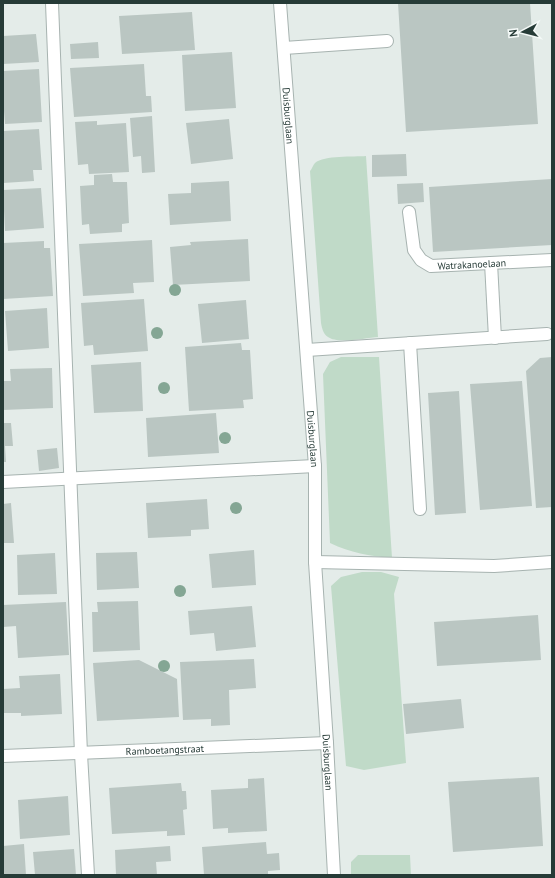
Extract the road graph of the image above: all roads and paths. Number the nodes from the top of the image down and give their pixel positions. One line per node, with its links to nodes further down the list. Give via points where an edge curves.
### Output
1 (52, 3): 13 (street)
2 (280, 3): 4 (street, Duisburglaan)
3 (387, 41): 4 (street)
4 (284, 48): 11 (street, Duisburglaan)
5 (409, 212): 7 (street, Watrakanoelaan, via 414,250 421,260 431,266)
6 (552, 260): 7 (street, Watrakanoelaan)
7 (491, 263): 9 (street)
8 (547, 334): 9 (street)
9 (495, 338): 10 (street)
10 (410, 343): 11 (street); 15 (street)
11 (307, 350): 12 (street, Duisburglaan)
12 (315, 466): 13 (street); 16 (street, Duisburglaan)
13 (70, 479): 14 (street); 19 (street)
14 (3, 482)
15 (420, 509)
16 (315, 562): 17 (street, via 494,566); 18 (street, Duisburglaan)
17 (552, 562)
18 (327, 742): 19 (street, Ramboetangstraat); 22 (street, Duisburglaan)
19 (81, 754): 20 (street, Ramboetangstraat); 21 (street)
20 (3, 756)
21 (88, 875)
22 (334, 875)

